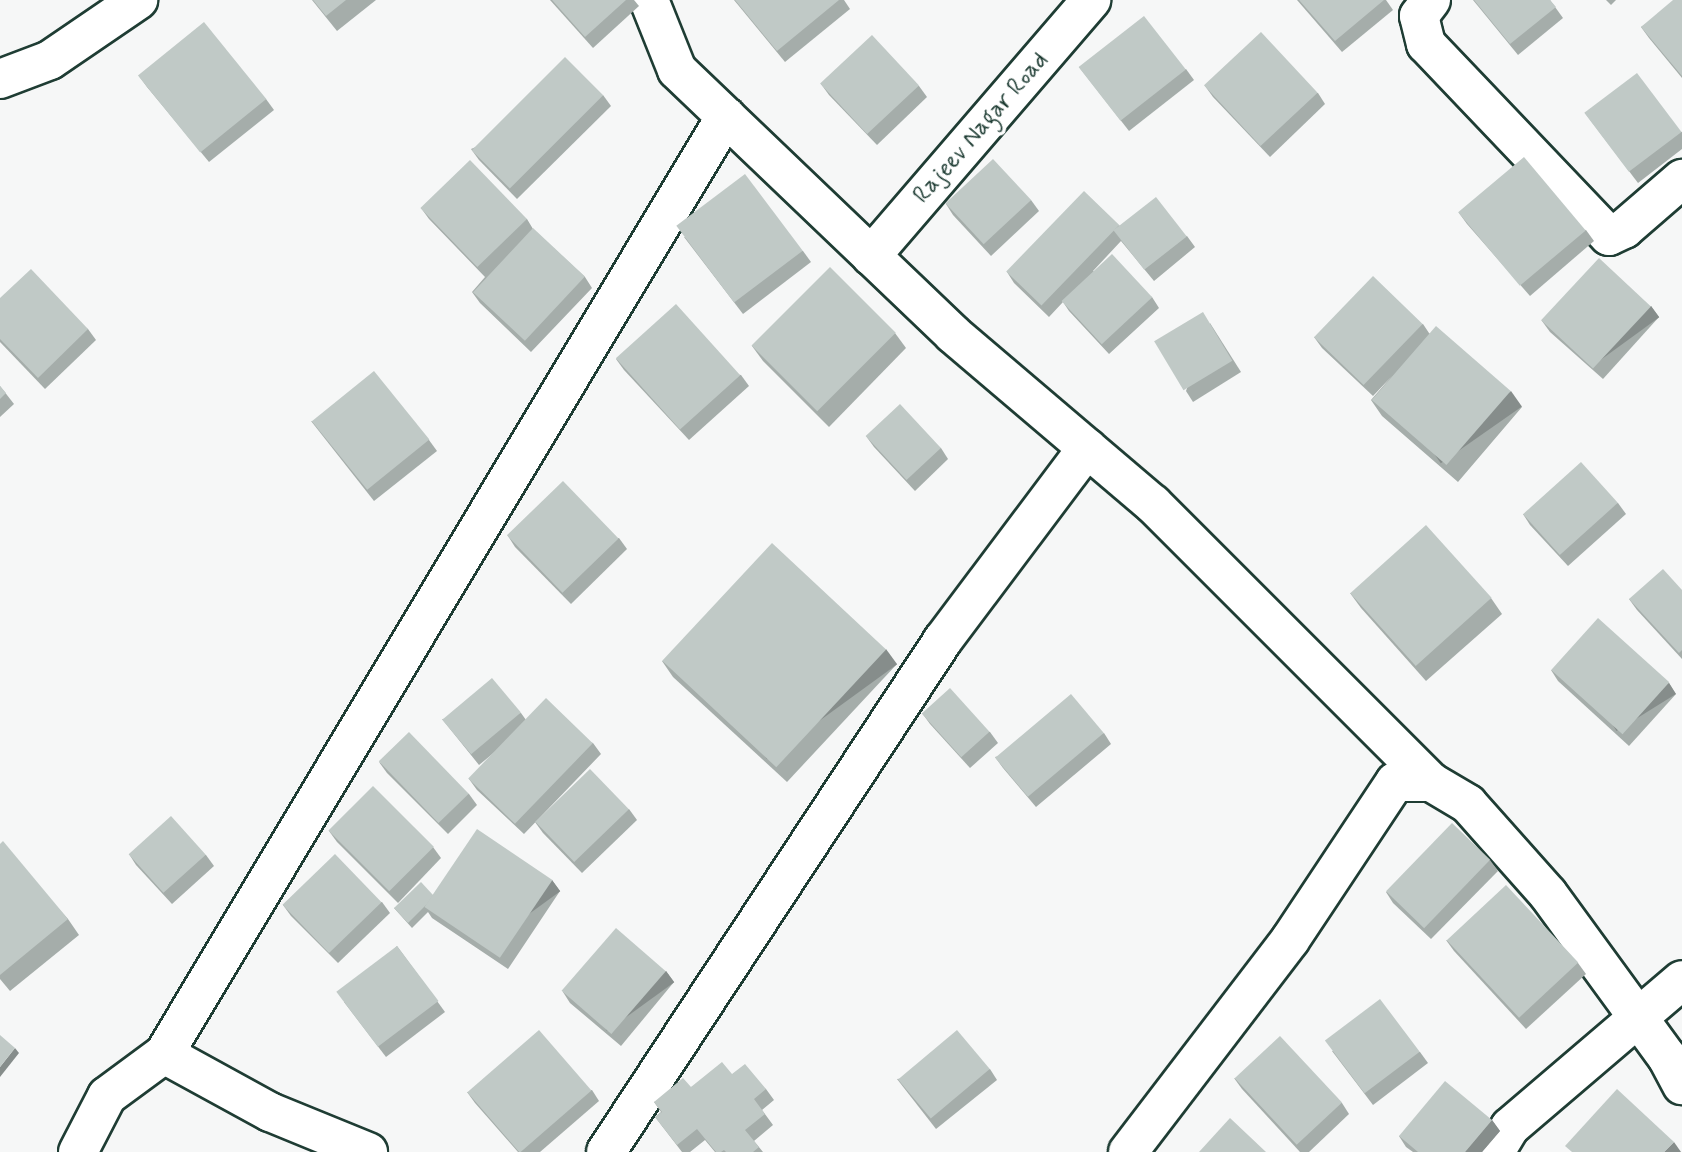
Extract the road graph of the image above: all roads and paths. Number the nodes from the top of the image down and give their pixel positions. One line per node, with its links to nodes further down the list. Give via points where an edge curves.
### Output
1 (138, 0): 5 (street, via 50,60)
2 (649, 0): 6 (street, via 677,70)
3 (1091, 0): 8 (street, Rajeev Nagar Road)
4 (1431, 0): 7 (street, via 1419,16 1426,44 1609,236 1624,229)
5 (0, 79)
6 (726, 116): 8 (street); 13 (street)
7 (1682, 179)
8 (872, 256): 9 (street, via 953,334)
9 (1087, 448): 10 (street, via 1153,504); 17 (street, via 943,640)
10 (1431, 782): 12 (street, via 1468,804 1539,884); 18 (street, via 1395,782 1290,940)
11 (1682, 980): 12 (street)
12 (1636, 1017): 14 (street); 19 (street, via 1510,1127)
13 (164, 1054): 15 (street, via 107,1096); 16 (street, via 270,1112)
14 (1682, 1085)
15 (78, 1152)
16 (369, 1152)
17 (606, 1152)
18 (1128, 1152)
19 (1495, 1152)

